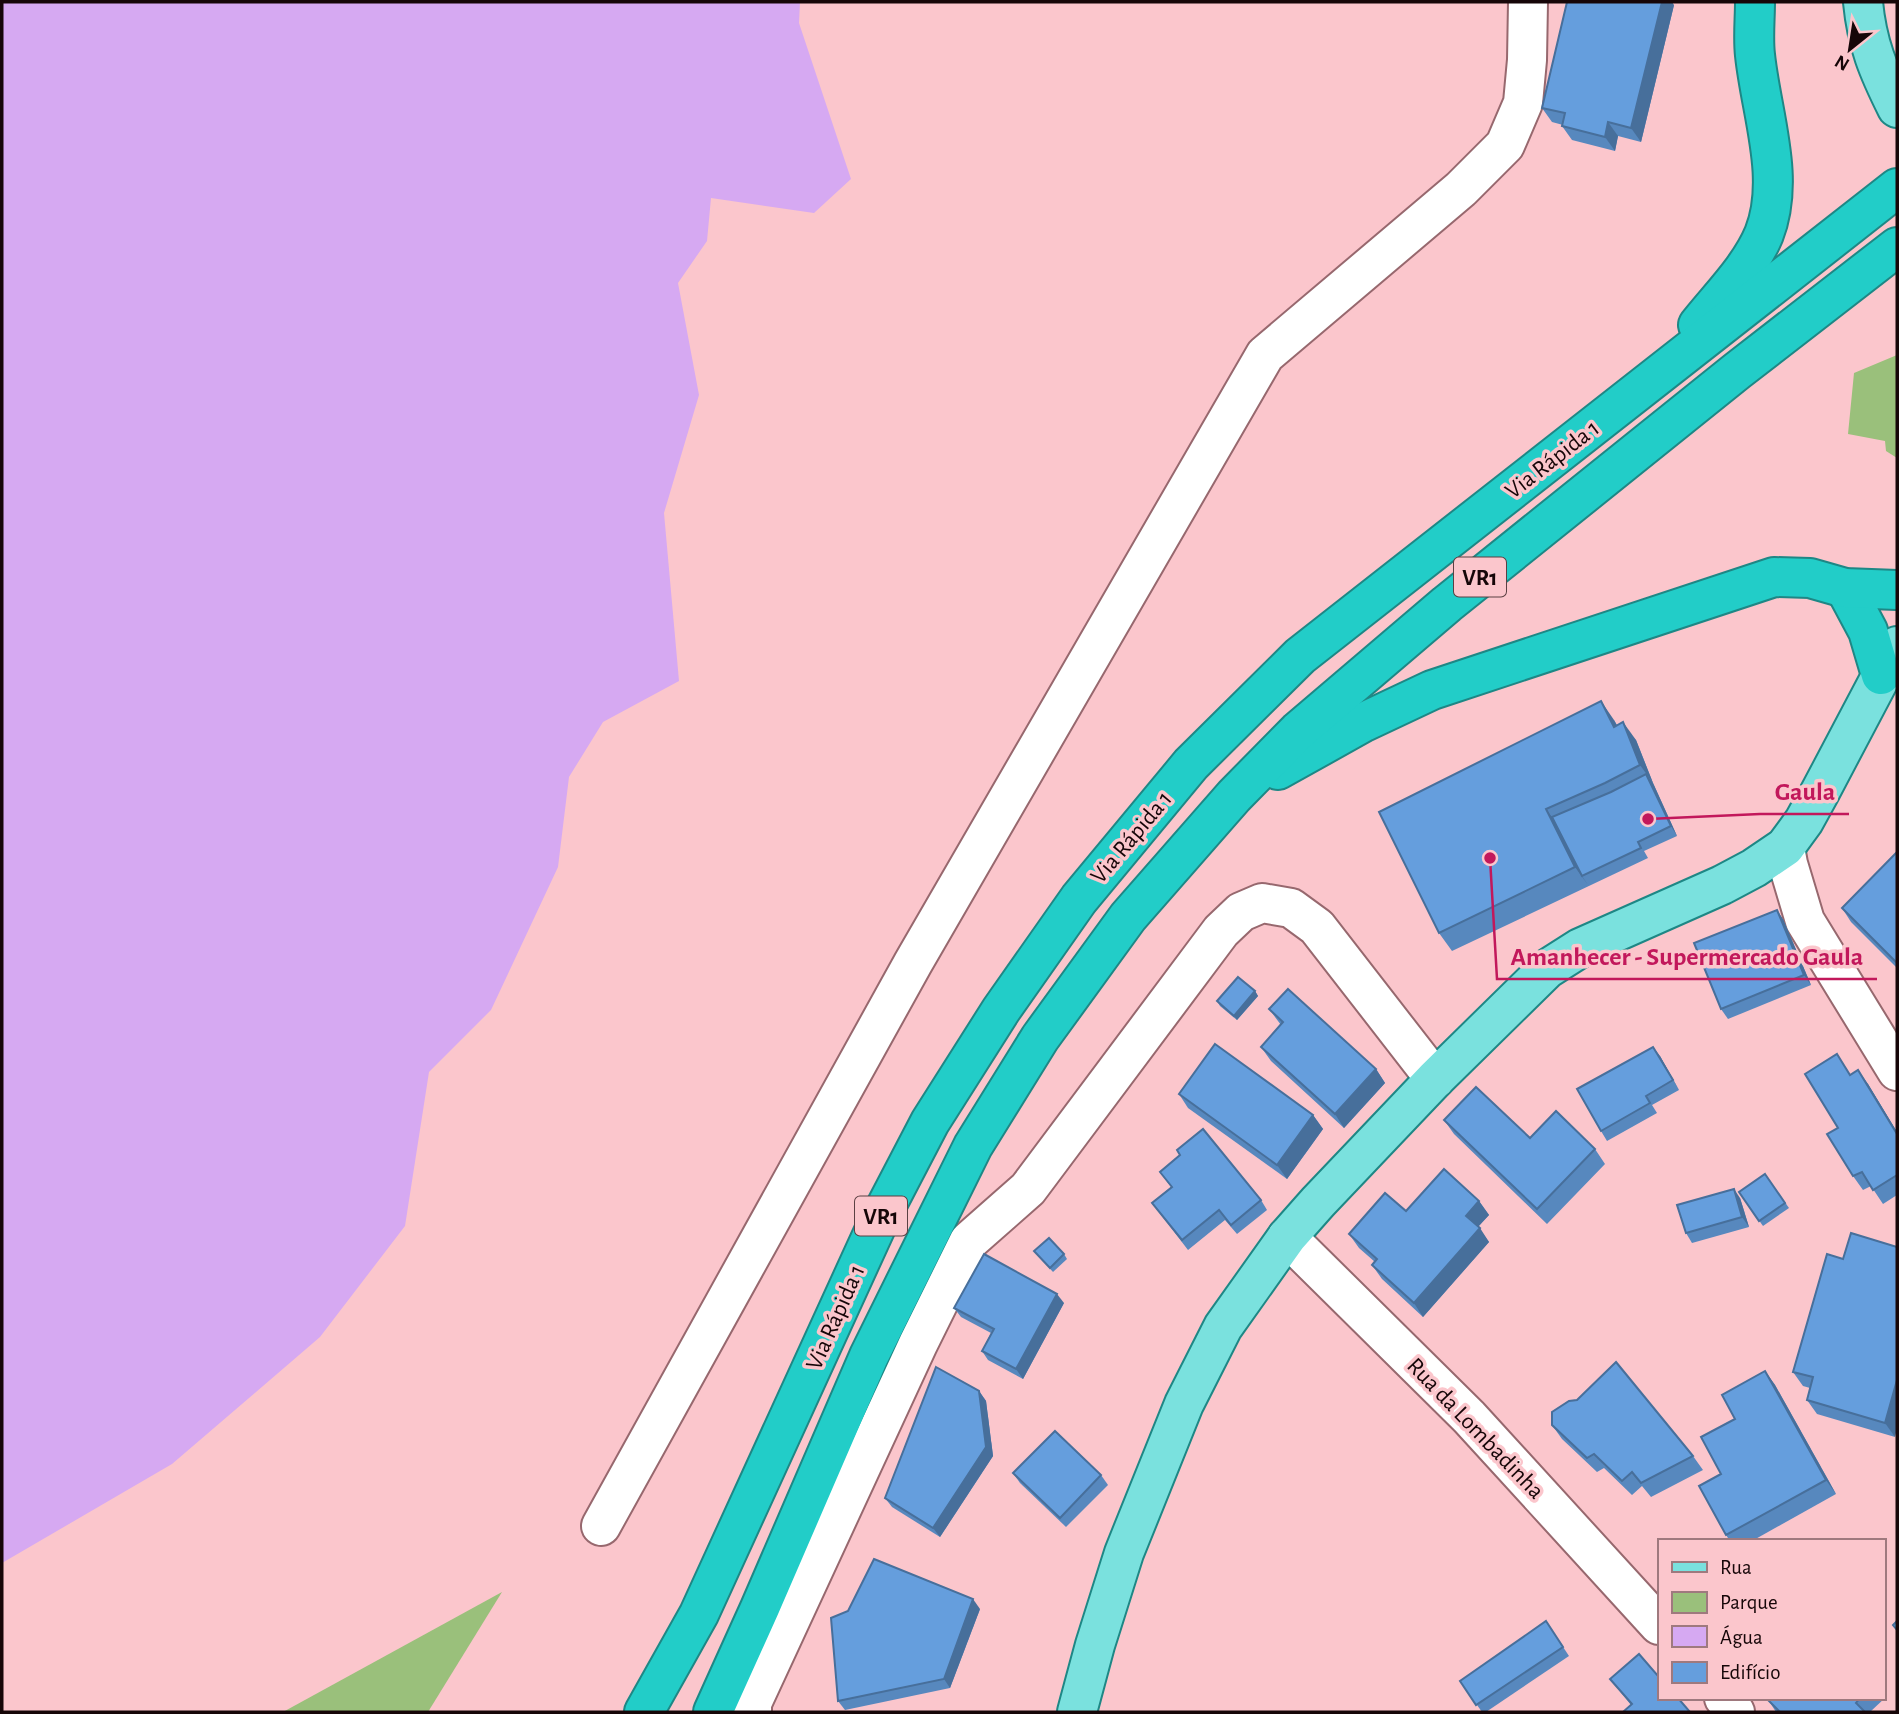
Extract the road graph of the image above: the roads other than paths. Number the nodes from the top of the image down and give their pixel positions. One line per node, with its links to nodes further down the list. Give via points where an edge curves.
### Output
1 (1528, 2): 16 (street, via 1523,103 1506,145 1461,189 1265,355 913,963)
2 (1755, 2): 7 (highway, via 1755,53 1774,186 1771,211 1744,268)
3 (1863, 2): 4 (main road, via 1873,57)
4 (1890, 94)
5 (1897, 188): 7 (highway, Via Rápida 1 / VR1)
6 (1897, 247): 11 (highway, Via Rápida 1 / VR1, via 1447,604 1298,731)
7 (1657, 377): 18 (highway, Via Rápida 1 / VR1, via 1300,656 1191,764 1079,899 930,1122 881,1216 699,1614)
8 (1845, 588): 9 (highway); 10 (highway); 11 (highway, via 1810,578 1774,577 1432,690 1364,722)
9 (1897, 590)
10 (1889, 660): 12 (main road, via 1804,821)
11 (1234, 796): 19 (highway, Via Rápida 1 / VR1, via 1128,917 1040,1038 973,1146 869,1356)
12 (1785, 847): 13 (street, via 1805,921); 14 (main road, via 1722,885 1580,948 1547,969)
13 (1897, 1071)
14 (1436, 1079): 15 (main road); 20 (street, via 1317,927 1291,908 1262,903 1241,912 1221,931 1028,1189 969,1241 752,1703)
15 (1287, 1237): 17 (street, Rua da Lombadinha, via 1469,1417); 21 (main road, via 1223,1327 1184,1404 1124,1553)
16 (601, 1526)
17 (1658, 1624)
18 (644, 1712)
19 (713, 1712)
20 (752, 1712)
21 (1077, 1712)

